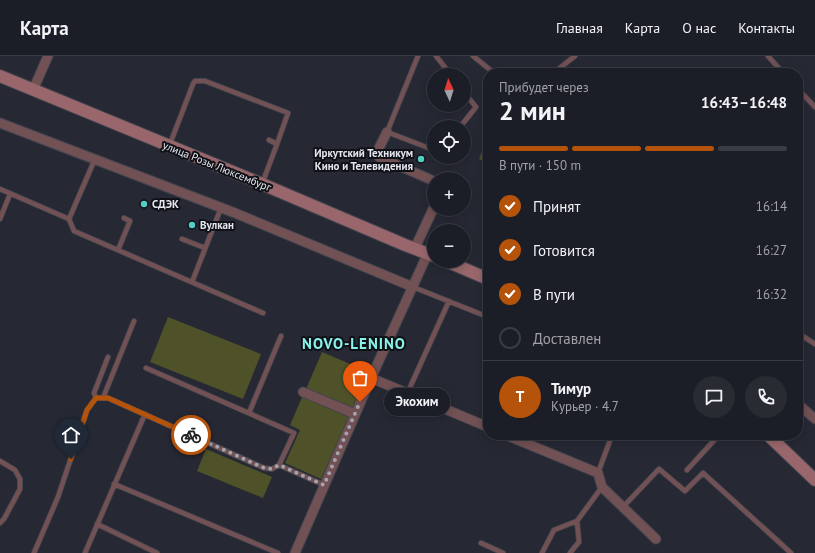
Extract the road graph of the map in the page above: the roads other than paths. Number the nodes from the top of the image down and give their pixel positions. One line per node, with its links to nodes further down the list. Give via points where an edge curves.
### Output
1 (48, 56): 12 (street)
2 (418, 56): 18 (lane)
3 (436, 56): 7 (lane)
4 (473, 56): 8 (lane)
5 (575, 56): 9 (lane)
6 (768, 56): 10 (lane)
7 (445, 68)
8 (488, 68)
9 (560, 68)
10 (779, 68)
11 (0, 76): 12 (main road, улица Розы Люксембург)
12 (33, 90): 21 (main road, улица Розы Люксембург)
13 (803, 94): 15 (lane)
14 (471, 101): 16 (lane, via 476,107)
15 (815, 107)
16 (466, 120)
17 (0, 123): 23 (street)
18 (387, 132): 22 (lane); 24 (street, via 377,152 379,157)
19 (269, 140): 20 (lane)
20 (277, 144): 21 (lane, via 288,113 206,81 195,81); 25 (lane)
21 (169, 146): 25 (main road, улица Розы Люксембург)
22 (427, 147)
23 (95, 159): 28 (street); 32 (lane)
24 (427, 178)
25 (262, 184): 35 (main road, улица Розы Люксембург)
26 (0, 189): 27 (lane)
27 (10, 194): 31 (lane); 32 (lane)
28 (221, 208): 34 (lane); 42 (street)
29 (430, 216): 35 (street)
30 (124, 218): 36 (lane, via 130,220)
31 (0, 219)
32 (70, 219): 36 (lane, via 74,231)
33 (182, 238): 34 (lane)
34 (205, 248): 41 (lane)
35 (415, 248): 37 (main road, улица Розы Люксембург)
36 (118, 250): 41 (lane)
37 (427, 253)
38 (427, 262): 42 (street)
39 (461, 268): 40 (main road)
40 (483, 278)
41 (192, 282): 44 (lane)
42 (413, 287): 43 (lane); 52 (street)
43 (449, 301): 45 (lane); 54 (lane)
44 (263, 313)
45 (483, 315)
46 (134, 321): 56 (lane)
47 (281, 336): 58 (lane)
48 (803, 336): 49 (lane)
49 (815, 344)
50 (108, 356): 55 (lane, via 94,393)
51 (146, 368): 58 (lane)
52 (371, 378): 54 (street); 60 (street)
53 (303, 392): 60 (street)
54 (407, 394): 62 (street)
55 (96, 398): 56 (lane); 81 (lane, via 87,410 58,496)
56 (103, 398): 59 (lane)
57 (803, 408): 61 (street)
58 (249, 413): 68 (lane, via 294,433)
59 (145, 414): 68 (lane, via 264,468 272,469); 72 (lane)
60 (355, 414): 73 (street)
61 (815, 419)
62 (483, 426)
63 (518, 440): 70 (street)
64 (610, 440): 70 (lane)
65 (713, 440): 69 (lane)
66 (773, 440): 71 (main road)
67 (0, 461): 77 (lane, via 15,470 20,479 20,489)
68 (279, 465): 73 (lane)
69 (687, 470)
70 (598, 473): 74 (street)
71 (815, 480)
72 (114, 484): 78 (lane); 84 (lane)
73 (324, 485): 85 (street)
74 (602, 487): 75 (street); 76 (lane)
75 (623, 507): 79 (street); 89 (lane, via 659,469 685,491 703,473)
76 (577, 521): 87 (lane, via 554,530); 88 (lane, via 579,542)
77 (0, 523)
78 (97, 524): 82 (lane); 83 (lane)
79 (656, 538)
80 (481, 543): 86 (lane)
81 (34, 553)
82 (85, 553)
83 (157, 553)
84 (278, 553)
85 (295, 553)
86 (503, 553)
87 (542, 553)
88 (570, 553)
89 (791, 553)

